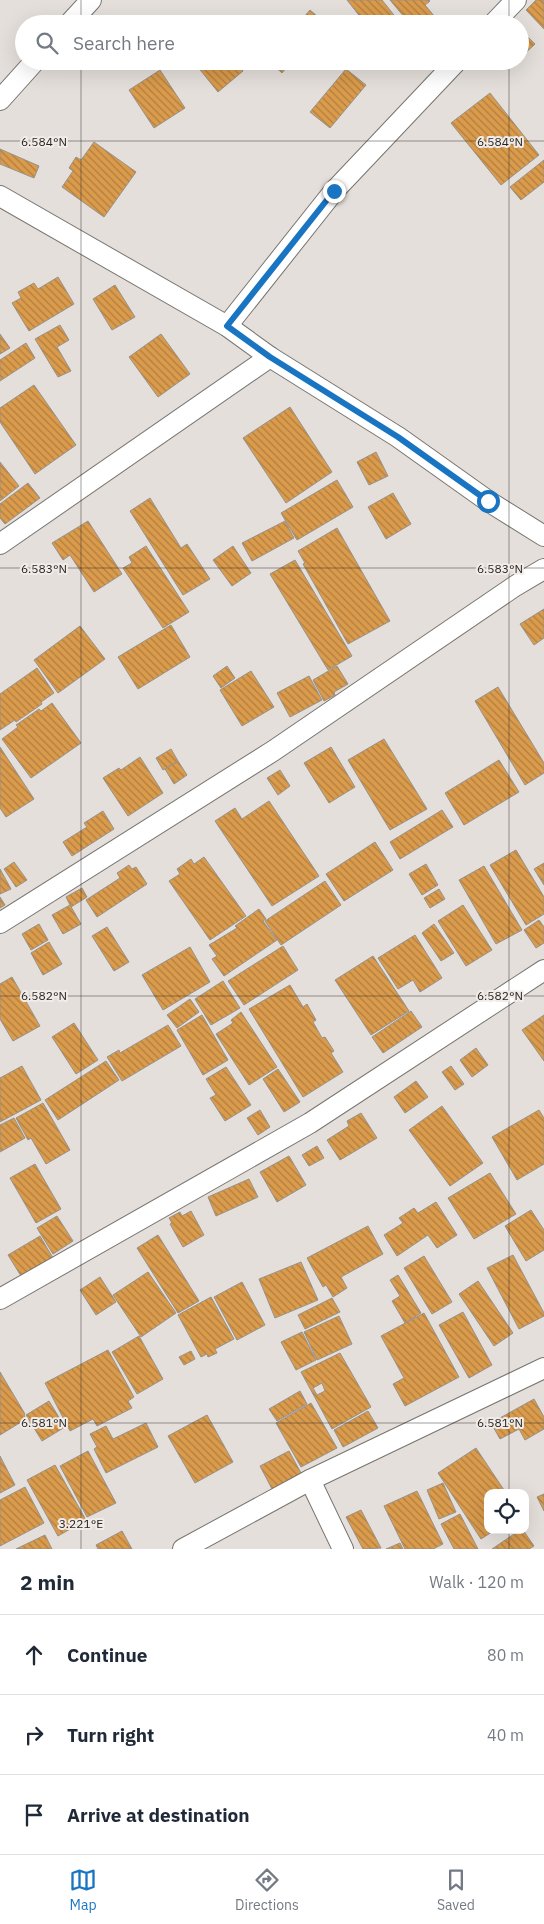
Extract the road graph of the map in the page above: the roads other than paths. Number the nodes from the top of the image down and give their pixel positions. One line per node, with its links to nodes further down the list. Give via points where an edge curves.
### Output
1 (91, 0): 3 (street)
2 (516, 0): 4 (street)
3 (77, 15)
4 (502, 15)
5 (28, 70): 7 (street)
6 (448, 70): 9 (street, via 334,191)
7 (0, 100)
8 (0, 196): 9 (street)
9 (227, 326): 10 (street)
10 (270, 357): 11 (street, via 398,437); 12 (street)
11 (544, 536)
12 (0, 544)
13 (544, 569): 14 (street, via 273,750)
14 (0, 923)
15 (544, 970): 16 (street, via 310,1123)
16 (0, 1299)
17 (544, 1369): 18 (street)
18 (310, 1480): 19 (street); 20 (street)
19 (182, 1549)
20 (343, 1549)

